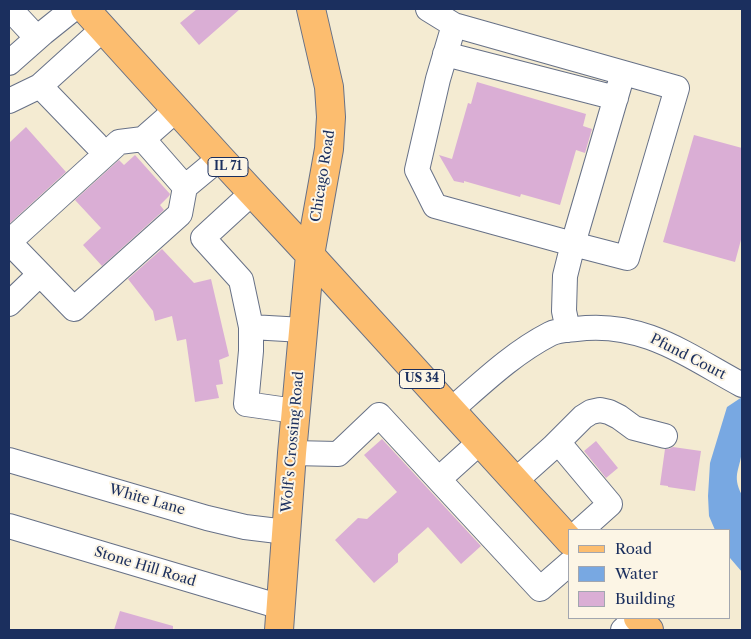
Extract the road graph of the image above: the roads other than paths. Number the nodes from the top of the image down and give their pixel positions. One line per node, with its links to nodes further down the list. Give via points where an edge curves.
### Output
1 (10, 9): 8 (street)
2 (73, 9): 8 (street)
3 (85, 9): 7 (main road, IL 71)
4 (311, 9): 22 (main road, Chicago Road, via 329,87 331,117 329,149)
5 (428, 9): 6 (street)
6 (454, 25): 9 (street); 11 (street)
7 (103, 30): 12 (street); 15 (main road, IL 71)
8 (37, 38): 10 (street)
9 (445, 54): 13 (street); 21 (street, via 417,170 435,206)
10 (9, 63)
11 (623, 73): 13 (street); 21 (street, via 677,88 626,258)
12 (40, 86): 14 (street); 17 (street)
13 (616, 98): 21 (street)
14 (9, 101)
15 (176, 110): 16 (street); 18 (main road, IL 71)
16 (142, 139): 19 (street); 23 (street, via 119,142 9,242)
17 (96, 144)
18 (220, 158): 19 (street); 20 (main road, IL 71)
19 (185, 188): 23 (street, via 180,214 74,309)
20 (252, 193): 22 (main road, IL 71); 25 (street, via 203,238 241,280)
21 (573, 244): 27 (street, via 565,276 564,311)
22 (310, 255): 26 (main road, Wolf's Crossing Road); 29 (main road, US 34)
23 (40, 274): 24 (street)
24 (9, 304)
25 (251, 327): 26 (street); 30 (street, via 246,404)
26 (302, 330): 30 (main road, Wolf's Crossing Road)
27 (568, 330): 28 (street, Pfund Court, via 610,328 638,333 676,348); 29 (street, Pfund Court, via 552,333 522,351)
28 (740, 384)
29 (451, 410): 32 (main road, US 34)
30 (296, 411): 34 (main road, Wolf's Crossing Road)
31 (665, 436): 33 (street, via 634,428 600,410 584,417)
32 (480, 442): 36 (street); 37 (main road, US 34)
33 (558, 442): 37 (street); 39 (street, via 610,504)
34 (292, 453): 36 (street, via 338,454 379,415); 40 (main road, Wolf's Crossing Road)
35 (9, 460): 40 (street, White Lane, via 208,518)
36 (439, 479): 42 (street, via 540,589)
37 (515, 481): 41 (main road, US 34)
38 (9, 526): 43 (street, Stone Hill Road)
39 (582, 529)
40 (286, 532): 43 (main road, Wolf's Crossing Road)
41 (568, 539)
42 (568, 565)
43 (280, 619)
44 (636, 619): 46 (street)
45 (638, 619): 47 (main road)
46 (623, 630)
47 (649, 630)

